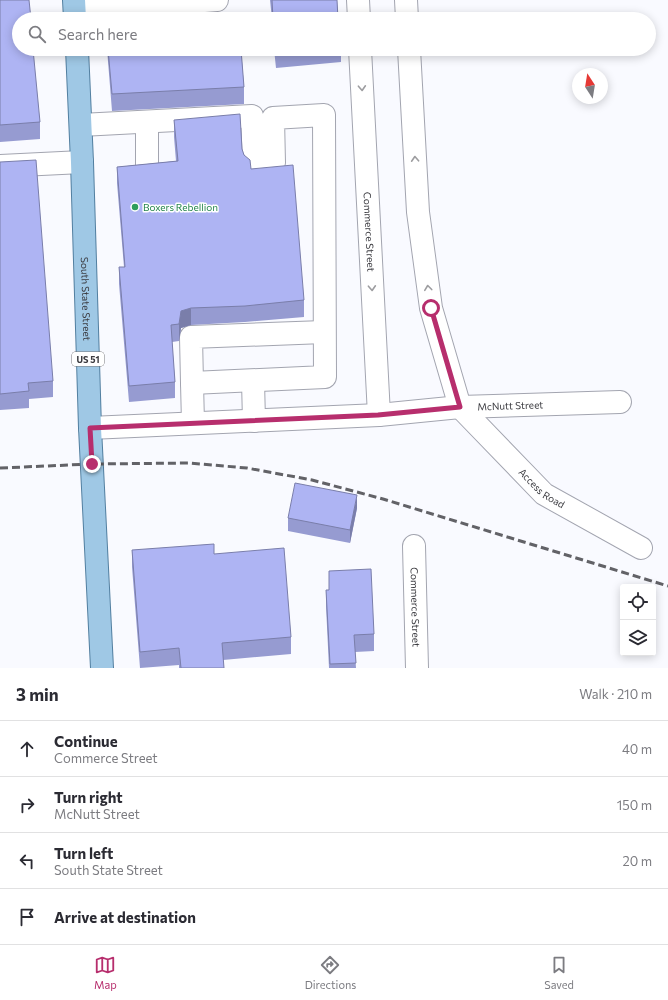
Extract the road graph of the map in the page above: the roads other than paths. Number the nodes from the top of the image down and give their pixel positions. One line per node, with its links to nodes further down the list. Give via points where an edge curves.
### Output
1 (217, 0): 4 (street)
2 (358, 0): 6 (street)
3 (406, 0): 7 (street)
4 (120, 4): 5 (street)
5 (75, 10)
6 (358, 12)
7 (407, 12)
8 (77, 56): 12 (main road, South State Street / US 51)
9 (360, 56): 21 (street, Commerce Street, one-way to 21)
10 (409, 56): 20 (street, one-way to 10, via 431,308 418,212)
11 (147, 122): 12 (street); 15 (street); 16 (street, via 252,116 254,165 274,163 273,118 324,115)
12 (81, 125): 13 (main road, South State Street / US 51)
13 (82, 162): 14 (street); 24 (main road, South State Street / US 51)
14 (0, 166)
15 (147, 166)
16 (324, 332): 17 (street, via 325,377); 18 (street, via 191,337)
17 (253, 381): 18 (street); 22 (street)
18 (192, 383): 23 (street)
19 (620, 402): 20 (street, McNutt Street)
20 (460, 407): 21 (street, McNutt Street); 26 (street, Access Road, via 544,494)
21 (378, 415): 22 (street, McNutt Street)
22 (254, 421): 23 (street, McNutt Street)
23 (193, 423): 24 (street, McNutt Street)
24 (90, 428): 27 (main road, South State Street / US 51)
25 (414, 546): 28 (street, Commerce Street)
26 (641, 548)
27 (102, 668)
28 (417, 668)

